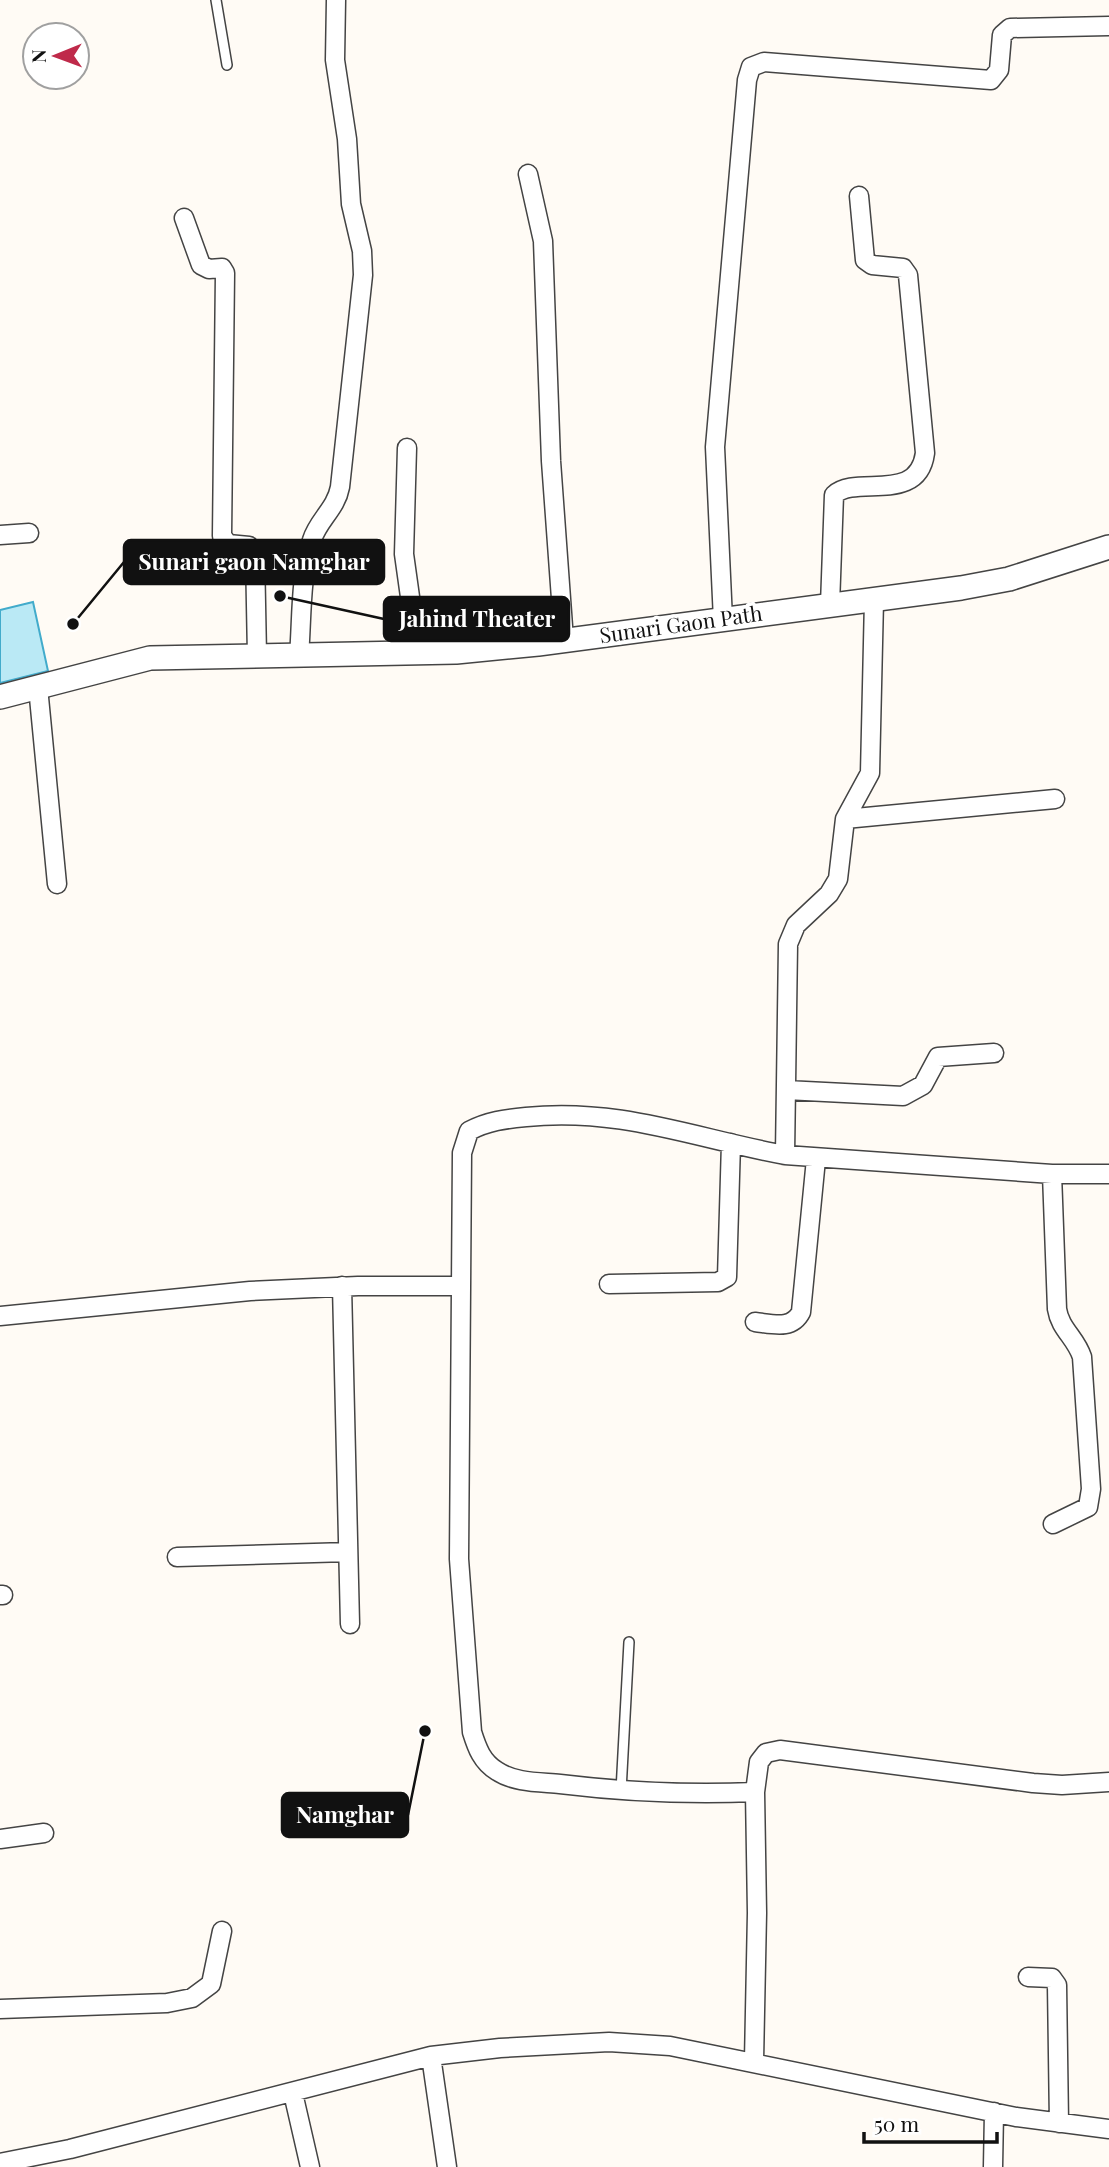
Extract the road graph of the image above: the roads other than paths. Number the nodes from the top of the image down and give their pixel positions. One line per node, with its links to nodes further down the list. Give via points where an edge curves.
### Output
1 (216, 0): 4 (lane)
2 (336, 0): 18 (street, via 335,60 363,275 340,487 335,505 319,522 308,551)
3 (1109, 26): 14 (street, via 1010,28 1002,35 999,70 991,80 764,62 751,67 715,447)
4 (228, 65)
5 (528, 174): 15 (street, via 542,241)
6 (859, 196): 13 (street, via 867,263 903,268 908,275 925,453 920,472 913,478 876,488 840,490 834,495)
7 (184, 218): 17 (street, via 201,265 222,268 225,273 222,536 228,544 249,546 255,553)
8 (407, 448): 16 (street, via 404,554)
9 (29, 533): 10 (street)
10 (0, 535)
11 (1109, 547): 12 (street, Sunari Gaon Path, via 1009,579)
12 (874, 600): 13 (street, Sunari Gaon Path); 22 (street, via 872,760 866,784)
13 (830, 605): 14 (street, Sunari Gaon Path)
14 (723, 620): 15 (street, Sunari Gaon Path)
15 (564, 640): 16 (street, Sunari Gaon Path)
16 (418, 654): 18 (street, Sunari Gaon Path)
17 (257, 656): 18 (street, Sunari Gaon Path); 19 (street, Sunari Gaon Path, via 150,658)
18 (299, 656)
19 (38, 687): 20 (street, Sunari Gaon Path); 23 (street)
20 (0, 697)
21 (1055, 799): 22 (street)
22 (845, 819): 25 (street, via 838,879 796,925 788,944)
23 (57, 884)
24 (994, 1053): 25 (street, via 938,1057 923,1085 903,1096)
25 (786, 1090): 27 (street)
26 (731, 1143): 27 (street); 31 (street, via 727,1277 718,1282); 33 (street, via 619,1119 548,1115 481,1124 469,1131 463,1142)
27 (785, 1155): 28 (street)
28 (816, 1159): 29 (street); 35 (street, via 801,1312 797,1321 789,1324)
29 (1052, 1174): 30 (street); 36 (street, via 1057,1309 1082,1357 1091,1489 1088,1507)
30 (1109, 1174)
31 (609, 1284)
32 (342, 1286): 33 (street); 34 (street, via 107,1303); 37 (street)
33 (461, 1286): 42 (street, via 459,1559 472,1732 486,1763 500,1773 519,1780)
34 (0, 1316)
35 (755, 1322)
36 (1053, 1524)
37 (348, 1552): 38 (street); 39 (street)
38 (177, 1557)
39 (350, 1624)
40 (629, 1642): 42 (lane)
41 (1109, 1782): 43 (street, via 1021,1782 780,1749 766,1753 760,1762)
42 (621, 1791): 43 (street)
43 (755, 1792): 50 (street)
44 (44, 1833): 45 (street)
45 (0, 1839)
46 (222, 1931): 48 (street, via 211,1984 192,1998 167,2003)
47 (1028, 1978): 53 (street, via 1052,1978 1057,1985)
48 (0, 2008)
49 (431, 2056): 50 (street, via 609,2042 670,2046); 51 (street); 57 (street)
50 (754, 2061): 52 (street)
51 (293, 2093): 55 (street); 56 (street)
52 (994, 2112): 53 (street); 58 (street)
53 (1059, 2123): 54 (street)
54 (1109, 2129)
55 (0, 2163)
56 (310, 2167)
57 (447, 2167)
58 (993, 2167)

